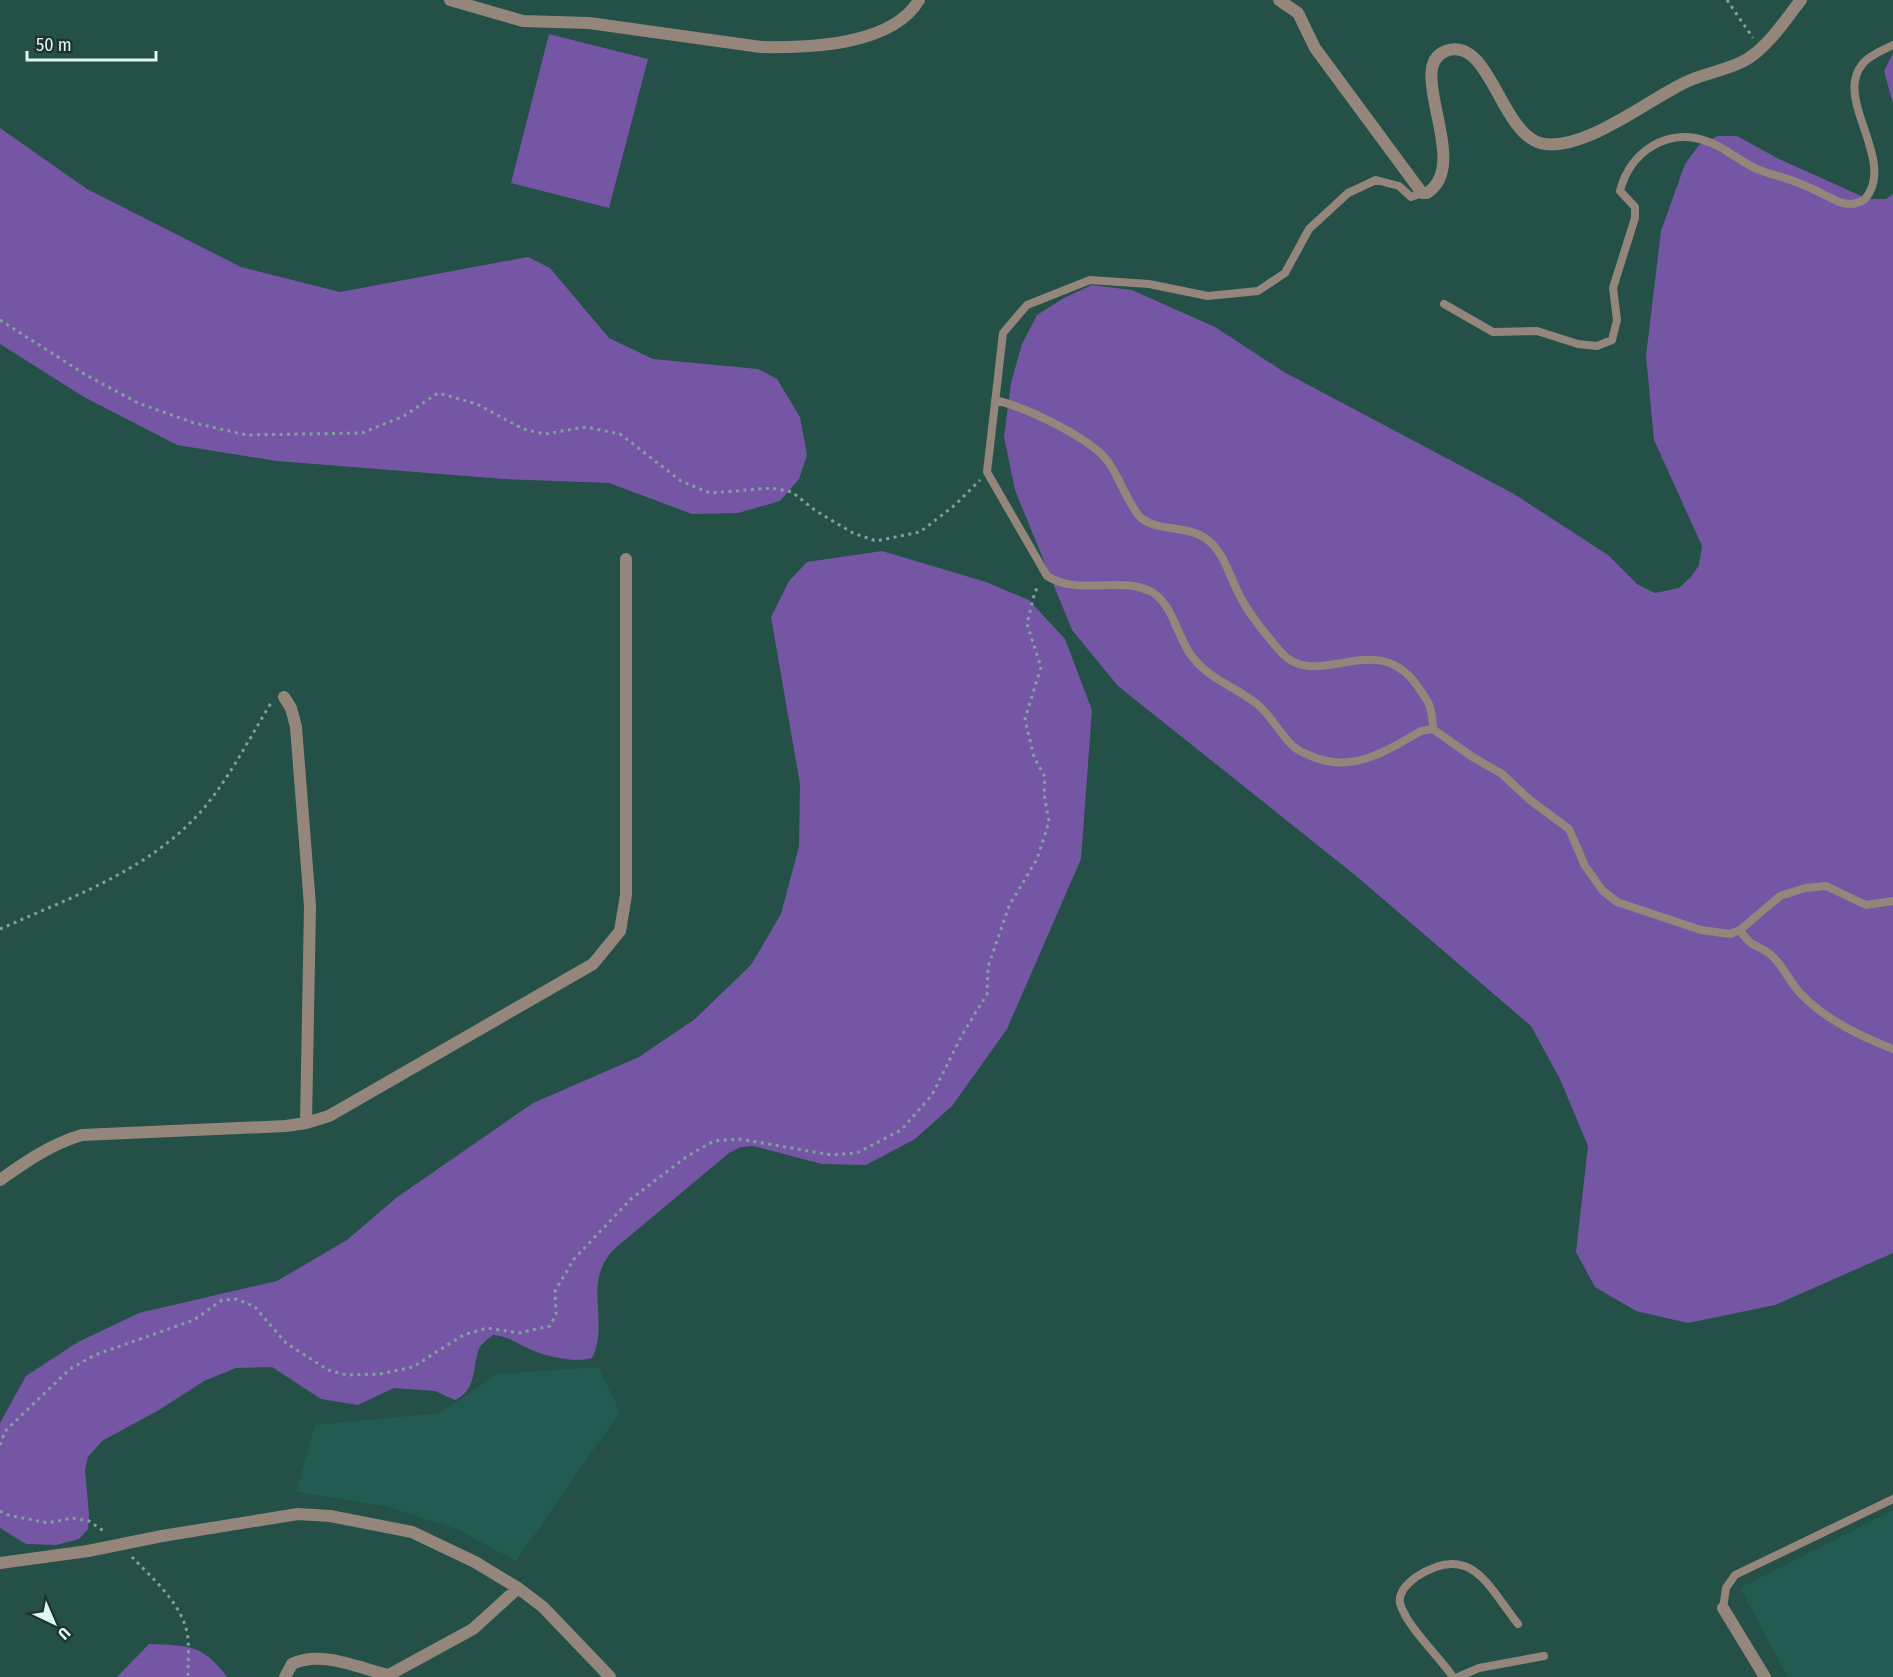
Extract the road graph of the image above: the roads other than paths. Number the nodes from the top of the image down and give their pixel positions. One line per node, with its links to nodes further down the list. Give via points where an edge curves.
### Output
1 (450, 0): 2 (street, via 523,21 569,21 761,48 793,48 837,43 881,31 913,10)
2 (919, 0)
3 (1279, 0): 6 (street, via 1298,13 1315,48)
4 (1801, 0): 6 (street, via 1764,46 1747,59 1689,80 1584,136 1549,144 1530,137 1511,117 1472,55 1462,49 1447,50 1438,57 1432,74 1444,169 1432,190)
5 (1893, 45): 7 (lane, via 1867,58 1858,68 1854,82 1855,97 1876,161 1876,182 1860,202 1839,202 1752,166 1706,140 1670,137 1640,156 1623,179 1620,191 1635,207 1635,218 1613,288 1617,320 1612,340 1597,346 1537,331 1493,332)
6 (1422, 193): 8 (lane, via 1411,197 1399,186 1376,180 1348,193 1309,229 1285,273 1258,291 1208,296 1149,284 1090,280 1027,305 1003,333)
7 (1444, 304)
8 (995, 400): 11 (lane, via 1017,405 1065,430 1108,461 1139,516 1152,524 1192,530 1210,542 1242,600 1282,654 1309,667 1381,658 1390,662 1412,679 1431,705); 11 (lane, via 987,472 1047,576 1073,586 1149,591 1169,612 1193,658 1210,675 1257,704 1294,748 1321,761 1352,764)
9 (626, 559): 15 (street, via 626,895 620,931 593,964 329,1116)
10 (284, 697): 15 (street, via 296,727 310,906)
11 (1433, 729): 13 (lane, via 1502,774 1569,829 1593,878 1617,902 1701,930 1730,934)
12 (1893, 901): 13 (lane, via 1866,905 1826,886 1805,888 1769,903)
13 (1740, 930): 14 (lane, via 1754,947 1773,956 1800,994 1814,1006 1871,1041)
14 (1893, 1049)
15 (306, 1123): 16 (street, via 82,1135 41,1151)
16 (0, 1179)
17 (1893, 1499): 20 (lane, via 1735,1575 1726,1588)
18 (0, 1563): 19 (street, bridge, via 298,1514 330,1516 412,1533 475,1562)
19 (519, 1588): 23 (street, via 473,1629); 25 (street, via 551,1614)
20 (1723, 1608): 28 (street)
21 (1518, 1624): 26 (lane, via 1475,1569 1462,1563 1432,1569 1415,1578 1402,1591 1404,1613)
22 (1544, 1656): 27 (lane, via 1479,1668)
23 (387, 1676): 24 (street, via 308,1658 292,1664)
24 (285, 1677)
25 (610, 1677)
26 (1454, 1677)
27 (1458, 1677)
28 (1765, 1677)

